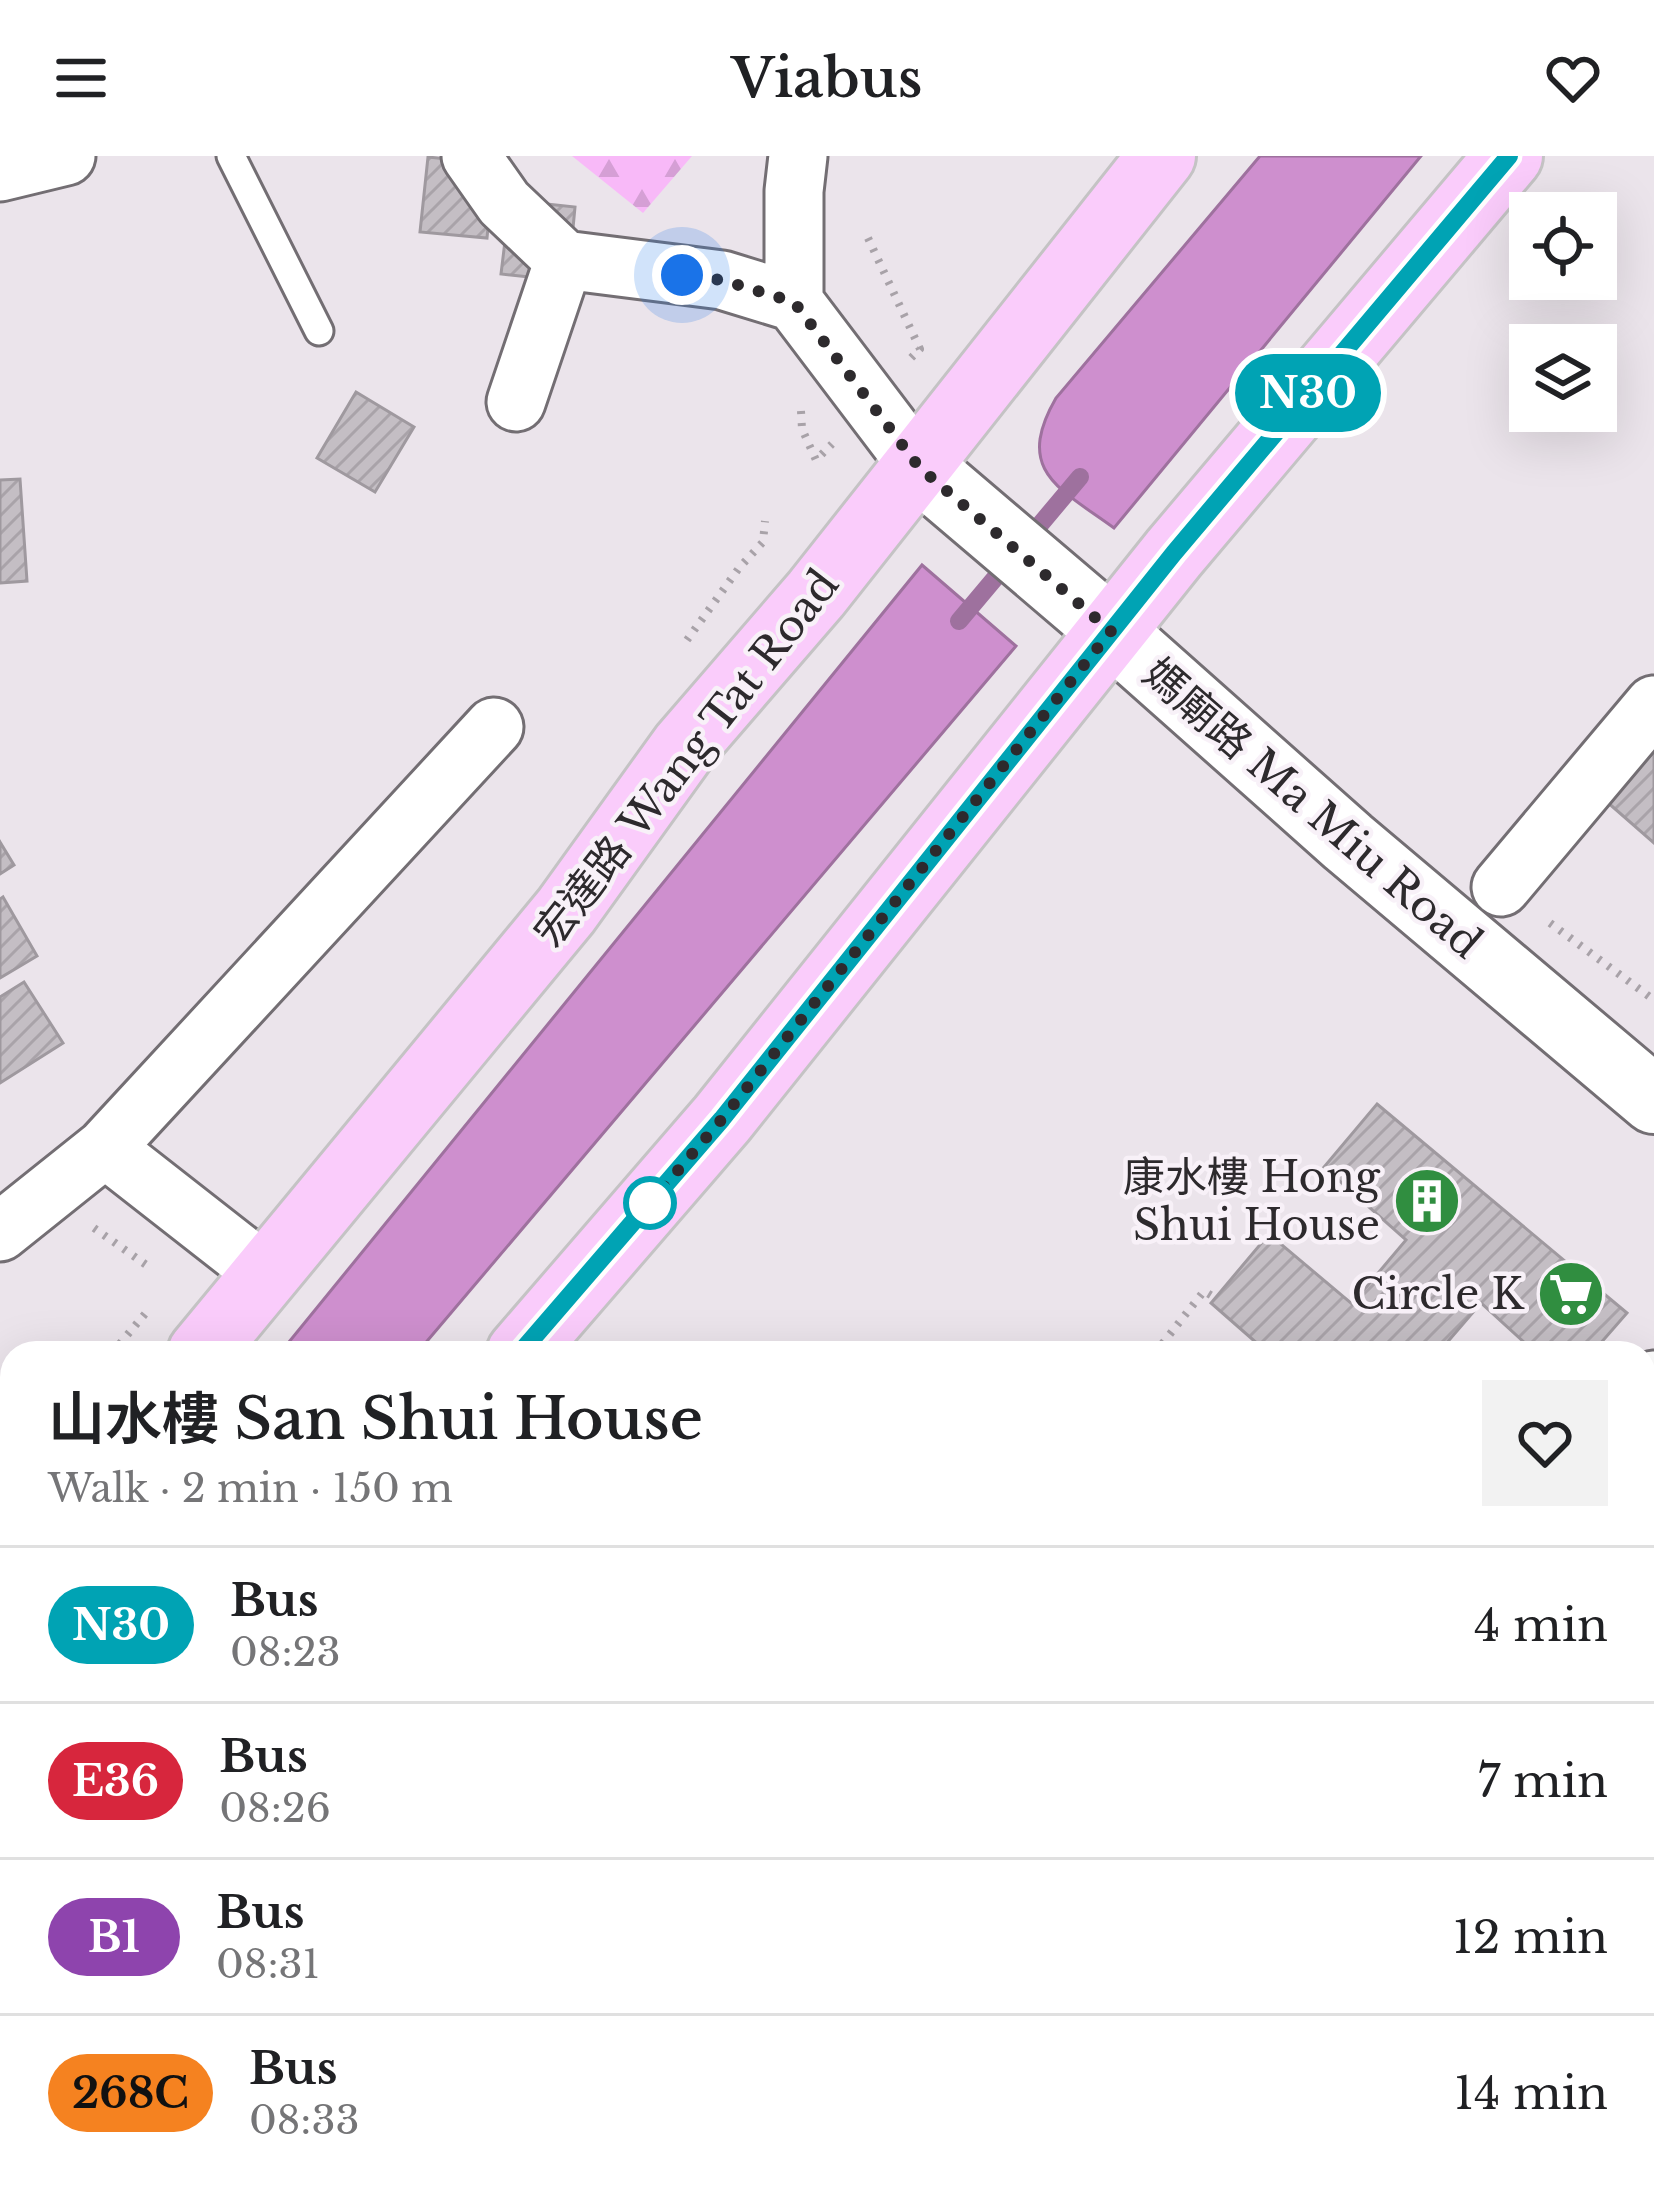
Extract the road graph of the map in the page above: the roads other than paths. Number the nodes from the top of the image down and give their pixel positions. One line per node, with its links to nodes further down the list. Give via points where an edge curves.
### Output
1 (67, 156): 7 (street)
2 (231, 156): 10 (lane)
3 (470, 156): 8 (street, via 504,203)
4 (798, 156): 9 (street)
5 (1162, 156): 12 (main road, 宏達路 Wang Tat Road)
6 (1509, 156): 13 (main road)
7 (0, 172)
8 (565, 260): 9 (street, via 722,280); 11 (street)
9 (794, 302): 12 (street)
10 (319, 331)
11 (516, 402)
12 (919, 467): 13 (main road, 媽廟路 Ma Miu Road); 20 (main road, 宏達路 Wang Tat Road, via 684,747 566,910)
13 (1099, 620): 17 (main road, 媽廟路 Ma Miu Road); 22 (main road, via 722,1119)
14 (1654, 705): 16 (street)
15 (494, 727): 18 (street)
16 (1501, 887)
17 (1654, 1100)
18 (105, 1148): 19 (street); 20 (street)
19 (0, 1232)
20 (266, 1274): 21 (main road, 宏達路 Wang Tat Road)
21 (211, 1341)
22 (530, 1341)

